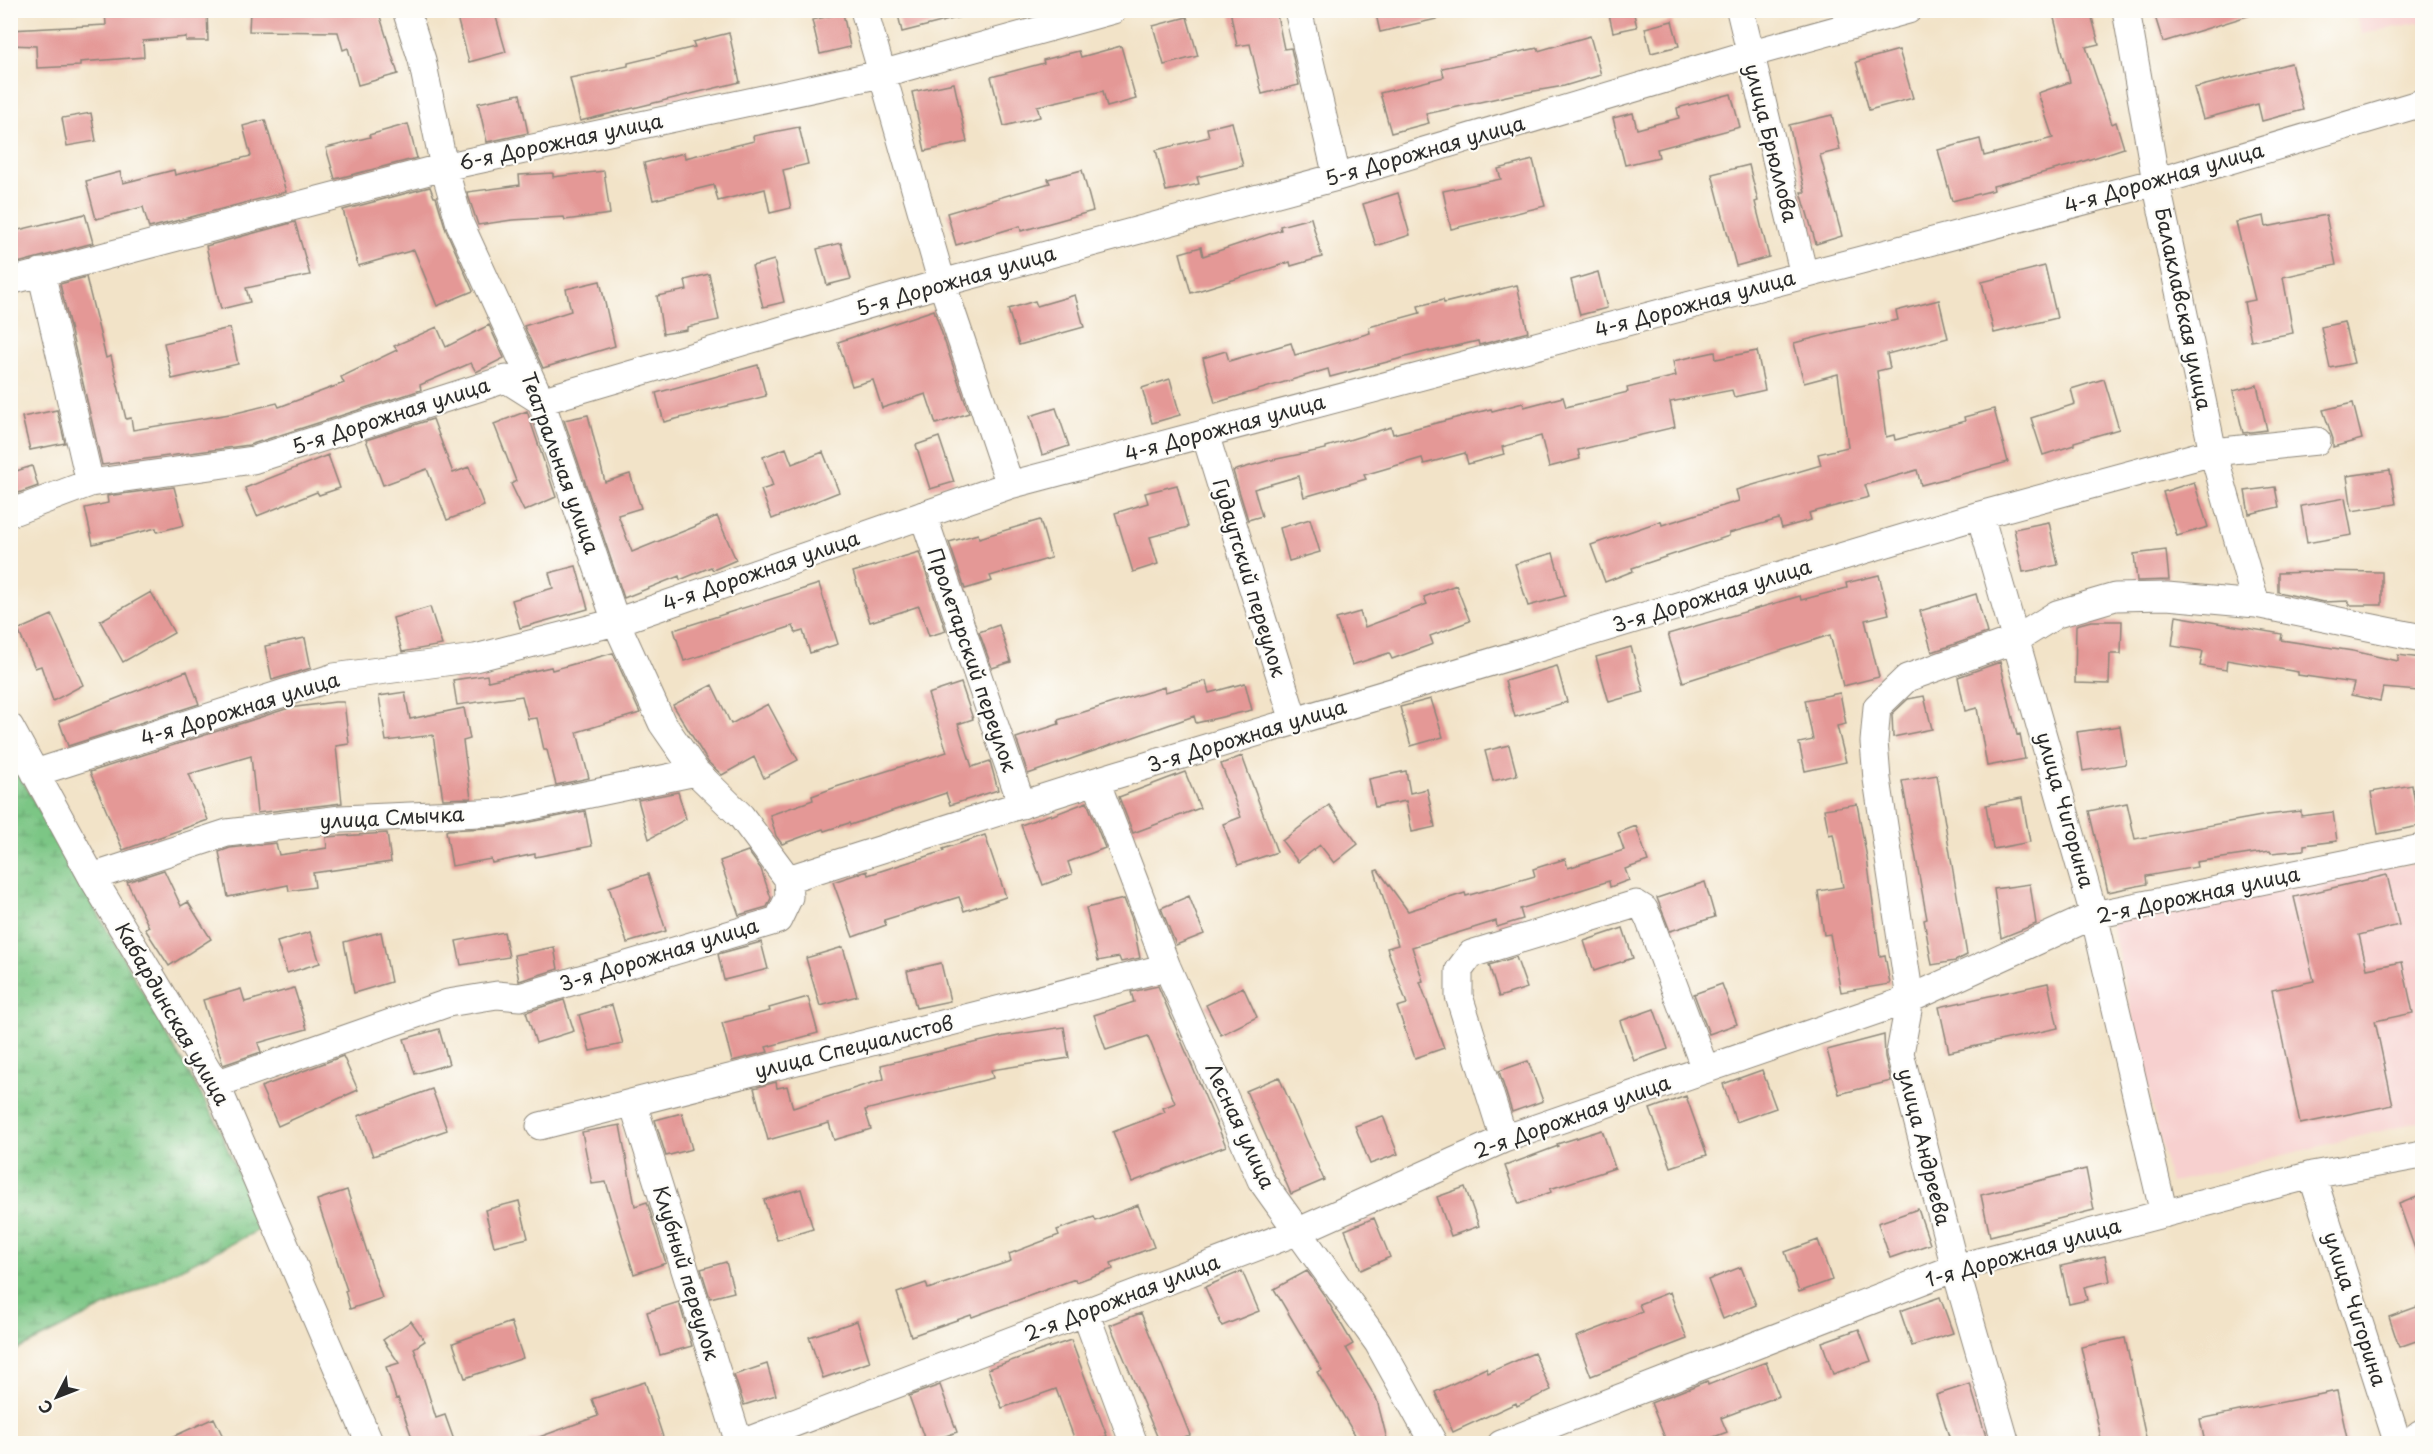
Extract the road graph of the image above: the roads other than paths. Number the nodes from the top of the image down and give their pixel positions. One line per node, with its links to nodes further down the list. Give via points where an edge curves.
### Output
1 (406, 10): 11 (street, Театральная улица, via 422,60)
2 (864, 10): 9 (street)
3 (1113, 10): 9 (street, 6-я Дорожная улица)
4 (1298, 10): 12 (street)
5 (1740, 10): 8 (street, улица Брюллова)
6 (1908, 10): 8 (street, 5-я Дорожная улица)
7 (2126, 10): 13 (street, Балаклавская улица)
8 (1749, 54): 12 (street, 5-я Дорожная улица); 15 (street, улица Брюллова)
9 (881, 74): 11 (street, 6-я Дорожная улица); 17 (street)
10 (2422, 103): 13 (street, 4-я Дорожная улица)
11 (444, 167): 14 (street, 6-я Дорожная улица); 18 (street, Театральная улица, via 460,224)
12 (1337, 177): 17 (street, 5-я Дорожная улица)
13 (2156, 182): 15 (street, 4-я Дорожная улица); 21 (street, Балаклавская улица)
14 (41, 272): 16 (street, 6-я Дорожная улица); 22 (street)
15 (1804, 275): 19 (street, 4-я Дорожная улица)
16 (10, 281)
17 (942, 284): 18 (street, 5-я Дорожная улица); 23 (street)
18 (541, 401): 22 (street, 5-я Дорожная улица, via 506,380 253,460); 28 (street, Театральная улица)
19 (1205, 434): 23 (street, 4-я Дорожная улица); 31 (street, Гудаутский переулок)
20 (2317, 441): 21 (street, 3-я Дорожная улица)
21 (2213, 452): 26 (street, 3-я Дорожная улица); 27 (street, Балаклавская улица)
22 (90, 483): 24 (street, 5-я Дорожная улица)
23 (1010, 485): 25 (street, 4-я Дорожная улица)
24 (10, 513)
25 (923, 515): 28 (street, 4-я Дорожная улица); 36 (street, Пролетарский переулок)
26 (1980, 515): 30 (street, улица Чигорина); 31 (street, 3-я Дорожная улица)
27 (2256, 604): 29 (street); 30 (street, via 2166,596 2115,597 2057,614)
28 (616, 622): 33 (street, Театральная улица, via 662,723); 34 (street, 4-я Дорожная улица, via 475,658 334,677)
29 (2422, 638)
30 (2017, 639): 40 (street, улица Чигорина); 42 (street, улица Андреева, via 1907,678 1876,707 1874,742)
31 (1294, 722): 35 (street, 3-я Дорожная улица)
32 (10, 727): 34 (street, Кабардинская улица)
33 (696, 772): 38 (street, улица Смычка, via 503,812 341,819 227,833); 39 (street, Театральная улица, via 741,816)
34 (35, 773): 38 (street, Кабардинская улица)
35 (1096, 781): 36 (street, 3-я Дорожная улица); 41 (street, Лесная улица)
36 (1022, 804): 39 (street, 3-я Дорожная улица)
37 (2422, 848): 40 (street, 2-я Дорожная улица)
38 (92, 877): 44 (street, Кабардинская улица)
39 (788, 879): 44 (street, 3-я Дорожная улица, via 789,897 778,920 520,997 496,995 448,1003)
40 (2094, 915): 42 (street, 2-я Дорожная улица); 50 (street, улица Чигорина)
41 (1167, 967): 45 (street, улица Специалистов); 51 (street, Лесная улица, via 1261,1180)
42 (1910, 999): 43 (street, 2-я Дорожная улица); 52 (street, улица Андреева, via 1900,1053)
43 (1705, 1069): 47 (street, 2-я Дорожная улица); 47 (street, via 1650,919 1636,904 1471,954 1459,970 1459,996)
44 (216, 1084): 55 (street, Кабардинская улица)
45 (633, 1103): 46 (street, улица Специалистов); 56 (street, Клубный переулок)
46 (540, 1126)
47 (1504, 1139): 51 (street, 2-я Дорожная улица)
48 (2422, 1155): 49 (street, 1-я Дорожная улица)
49 (2312, 1175): 50 (street, 1-я Дорожная улица); 54 (street, улица Чигорина)
50 (2164, 1214): 52 (street, 1-я Дорожная улица)
51 (1299, 1231): 53 (street, 2-я Дорожная улица); 58 (street, Лесная улица, via 1378,1343)
52 (1955, 1268): 59 (street, 1-я Дорожная улица); 60 (street, улица Андреева)
53 (1085, 1312): 56 (street, 2-я Дорожная улица); 57 (street)
54 (2409, 1440)
55 (370, 1443)
56 (739, 1443)
57 (1134, 1443)
58 (1434, 1443)
59 (1502, 1443)
60 (2006, 1443)

